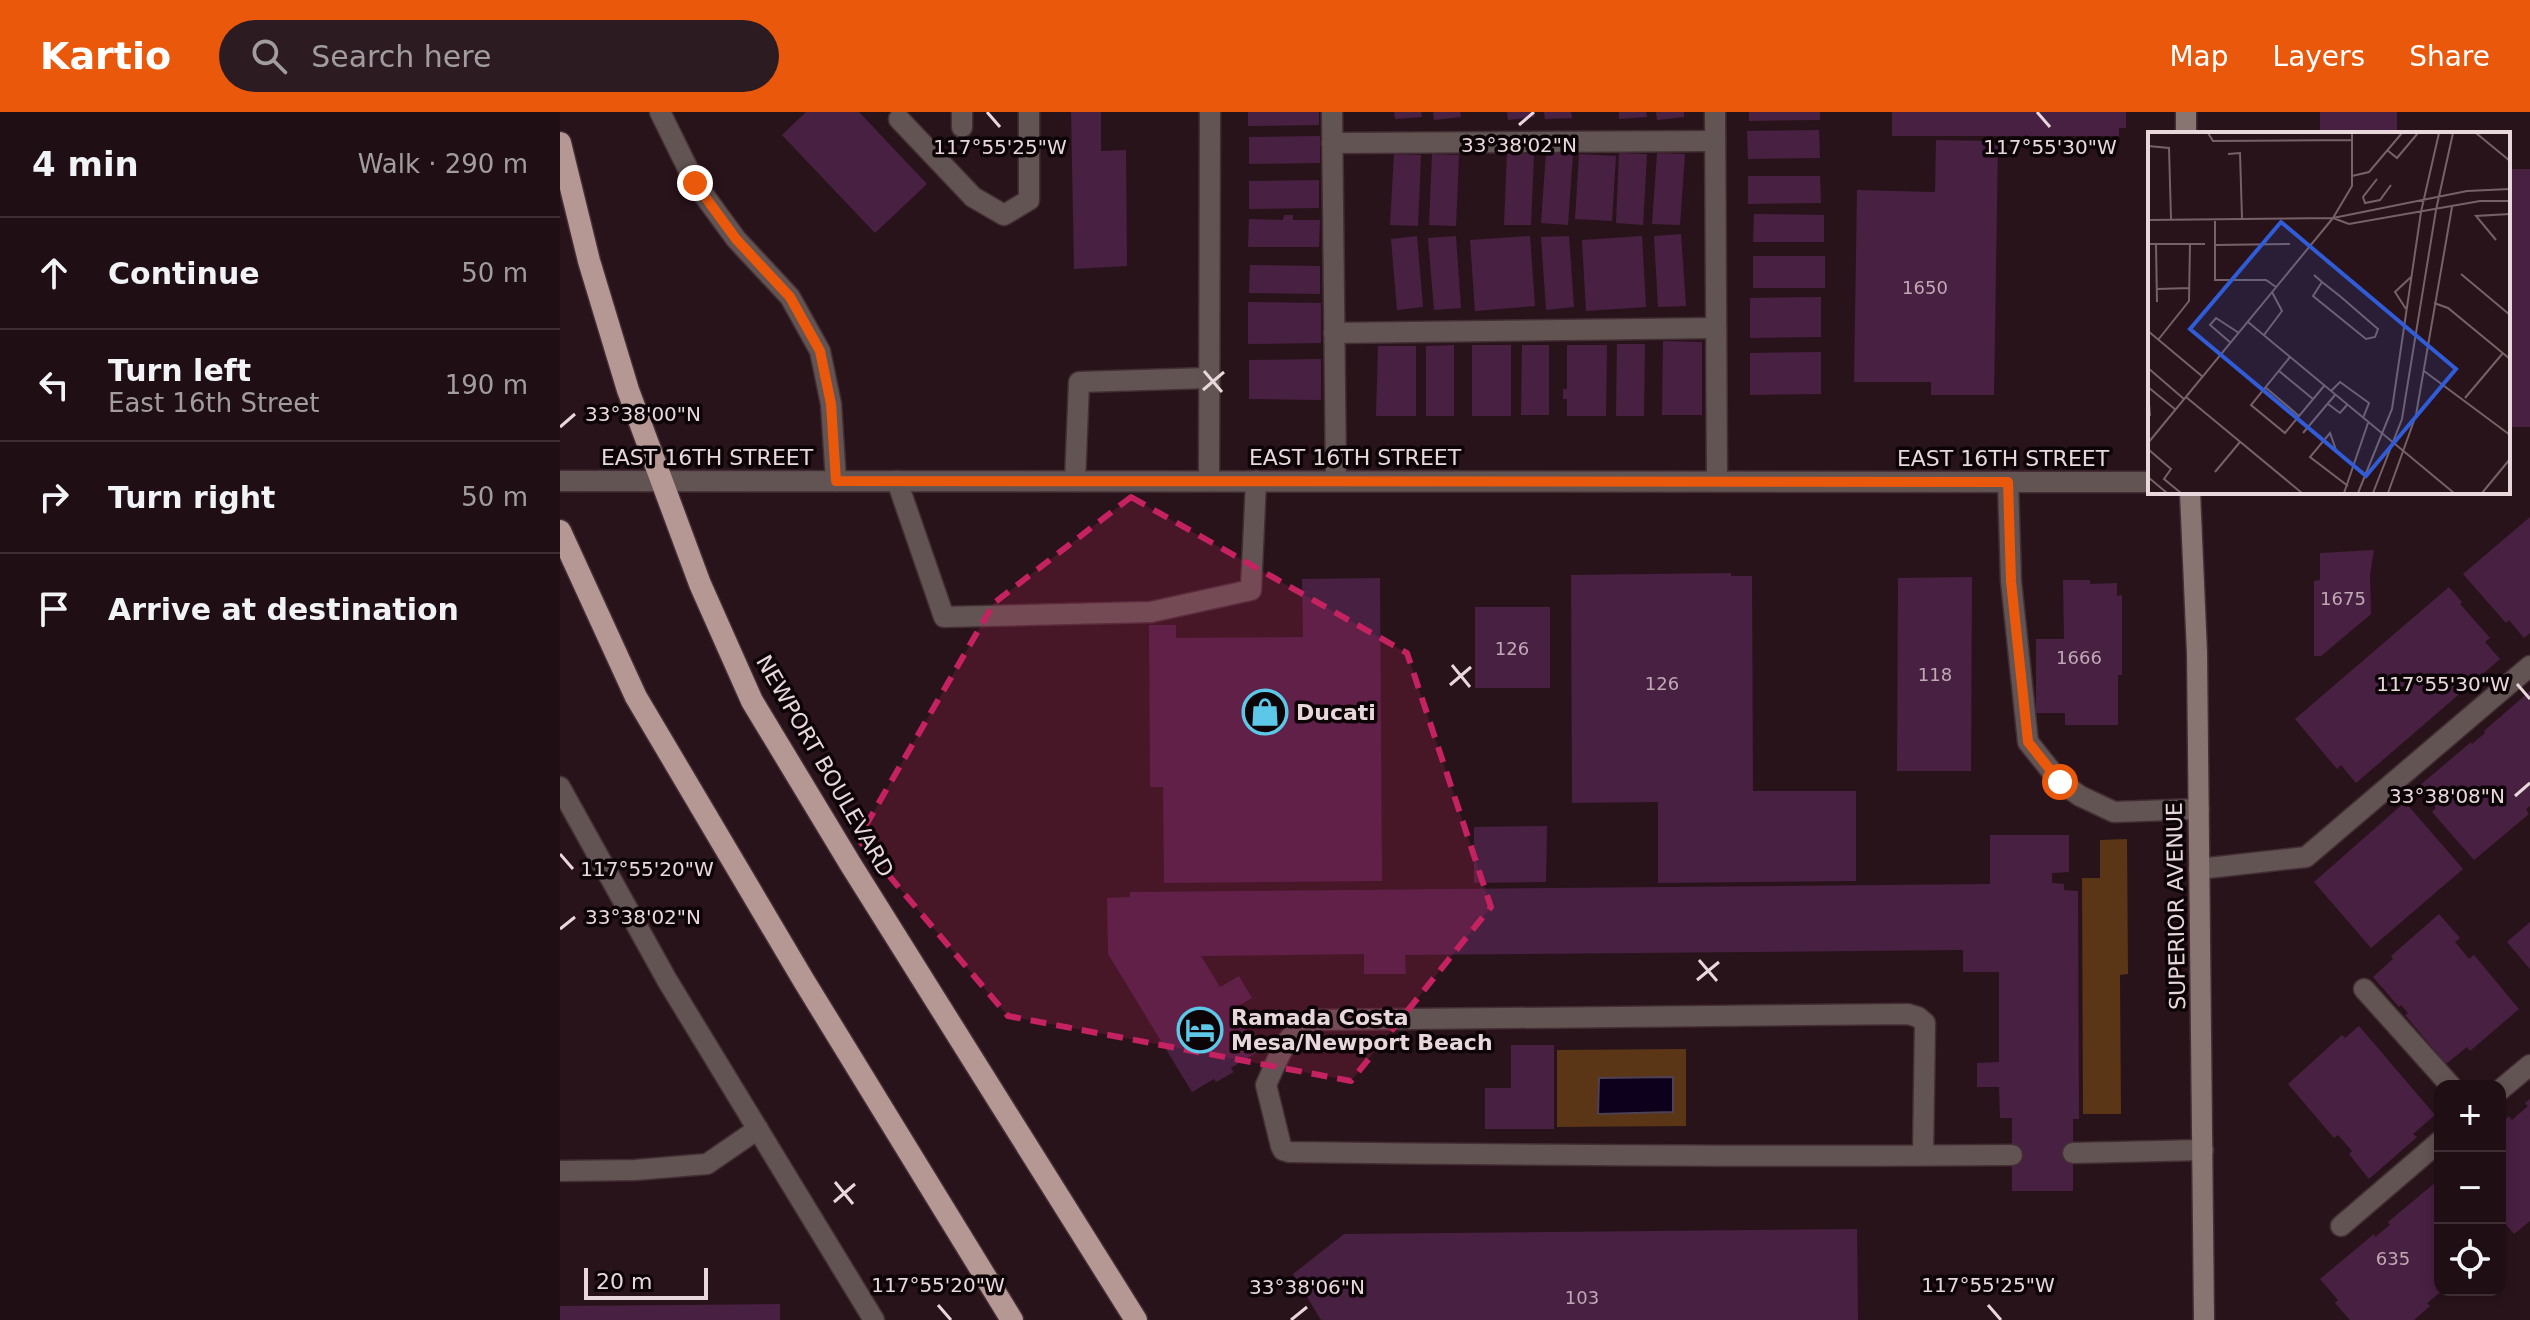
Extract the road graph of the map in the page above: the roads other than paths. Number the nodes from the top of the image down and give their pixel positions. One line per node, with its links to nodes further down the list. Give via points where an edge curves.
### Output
1 (660, 112): 15 (street, via 695,183 736,239 790,297 820,351 831,404)
2 (1029, 112): 6 (street, via 1029,200 1004,215 973,197)
3 (1210, 112): 12 (street)
4 (1332, 112): 9 (street)
5 (1715, 112): 7 (street)
6 (899, 119)
7 (1715, 141): 9 (street); 10 (street)
8 (560, 143): 14 (highway, NEWPORT BOULEVARD, via 589,261)
9 (1332, 143): 11 (street)
10 (1716, 328): 11 (street); 21 (street)
11 (1334, 333): 20 (street)
12 (1208, 378): 17 (street, via 1079,382); 18 (street)
13 (560, 481): 14 (street, EAST 16TH STREET)
14 (660, 481): 15 (street, EAST 16TH STREET); 44 (highway, NEWPORT BOULEVARD, via 752,701)
15 (836, 481): 16 (street, EAST 16TH STREET)
16 (897, 481): 17 (street, EAST 16TH STREET); 19 (street, via 944,617 1151,612 1251,590)
17 (1075, 481): 18 (street, EAST 16TH STREET)
18 (1209, 481): 19 (street, EAST 16TH STREET)
19 (1256, 481): 20 (street, EAST 16TH STREET)
20 (1336, 481): 21 (street, EAST 16TH STREET)
21 (1717, 481): 22 (street, EAST 16TH STREET)
22 (2008, 482): 23 (street, EAST 16TH STREET); 28 (street, via 2011,581 2028,742 2060,782 2114,812)
23 (2148, 482)
24 (2190, 494): 28 (main road, SUPERIOR AVENUE)
25 (560, 531): 43 (highway, via 636,697)
26 (2530, 666): 29 (street, via 2306,857)
27 (560, 787): 34 (street, via 667,980)
28 (2199, 809): 29 (main road, SUPERIOR AVENUE)
29 (2199, 869): 36 (main road, SUPERIOR AVENUE)
30 (2364, 989): 32 (street)
31 (2530, 1065): 33 (street)
32 (2446, 1080)
33 (2506, 1085)
34 (758, 1129): 40 (street, via 707,1164); 42 (street)
35 (2434, 1146): 41 (street)
36 (2203, 1150): 37 (street); 45 (main road, SUPERIOR AVENUE)
37 (2073, 1153)
38 (1923, 1155): 38 (street, via 1289,1152 1281,1146 1266,1085 1295,1030 1314,1020 1908,1014 1925,1023); 39 (street)
39 (2012, 1155)
40 (560, 1171)
41 (2341, 1226)
42 (874, 1320)
43 (1012, 1320)
44 (1136, 1320)
45 (2204, 1320)

